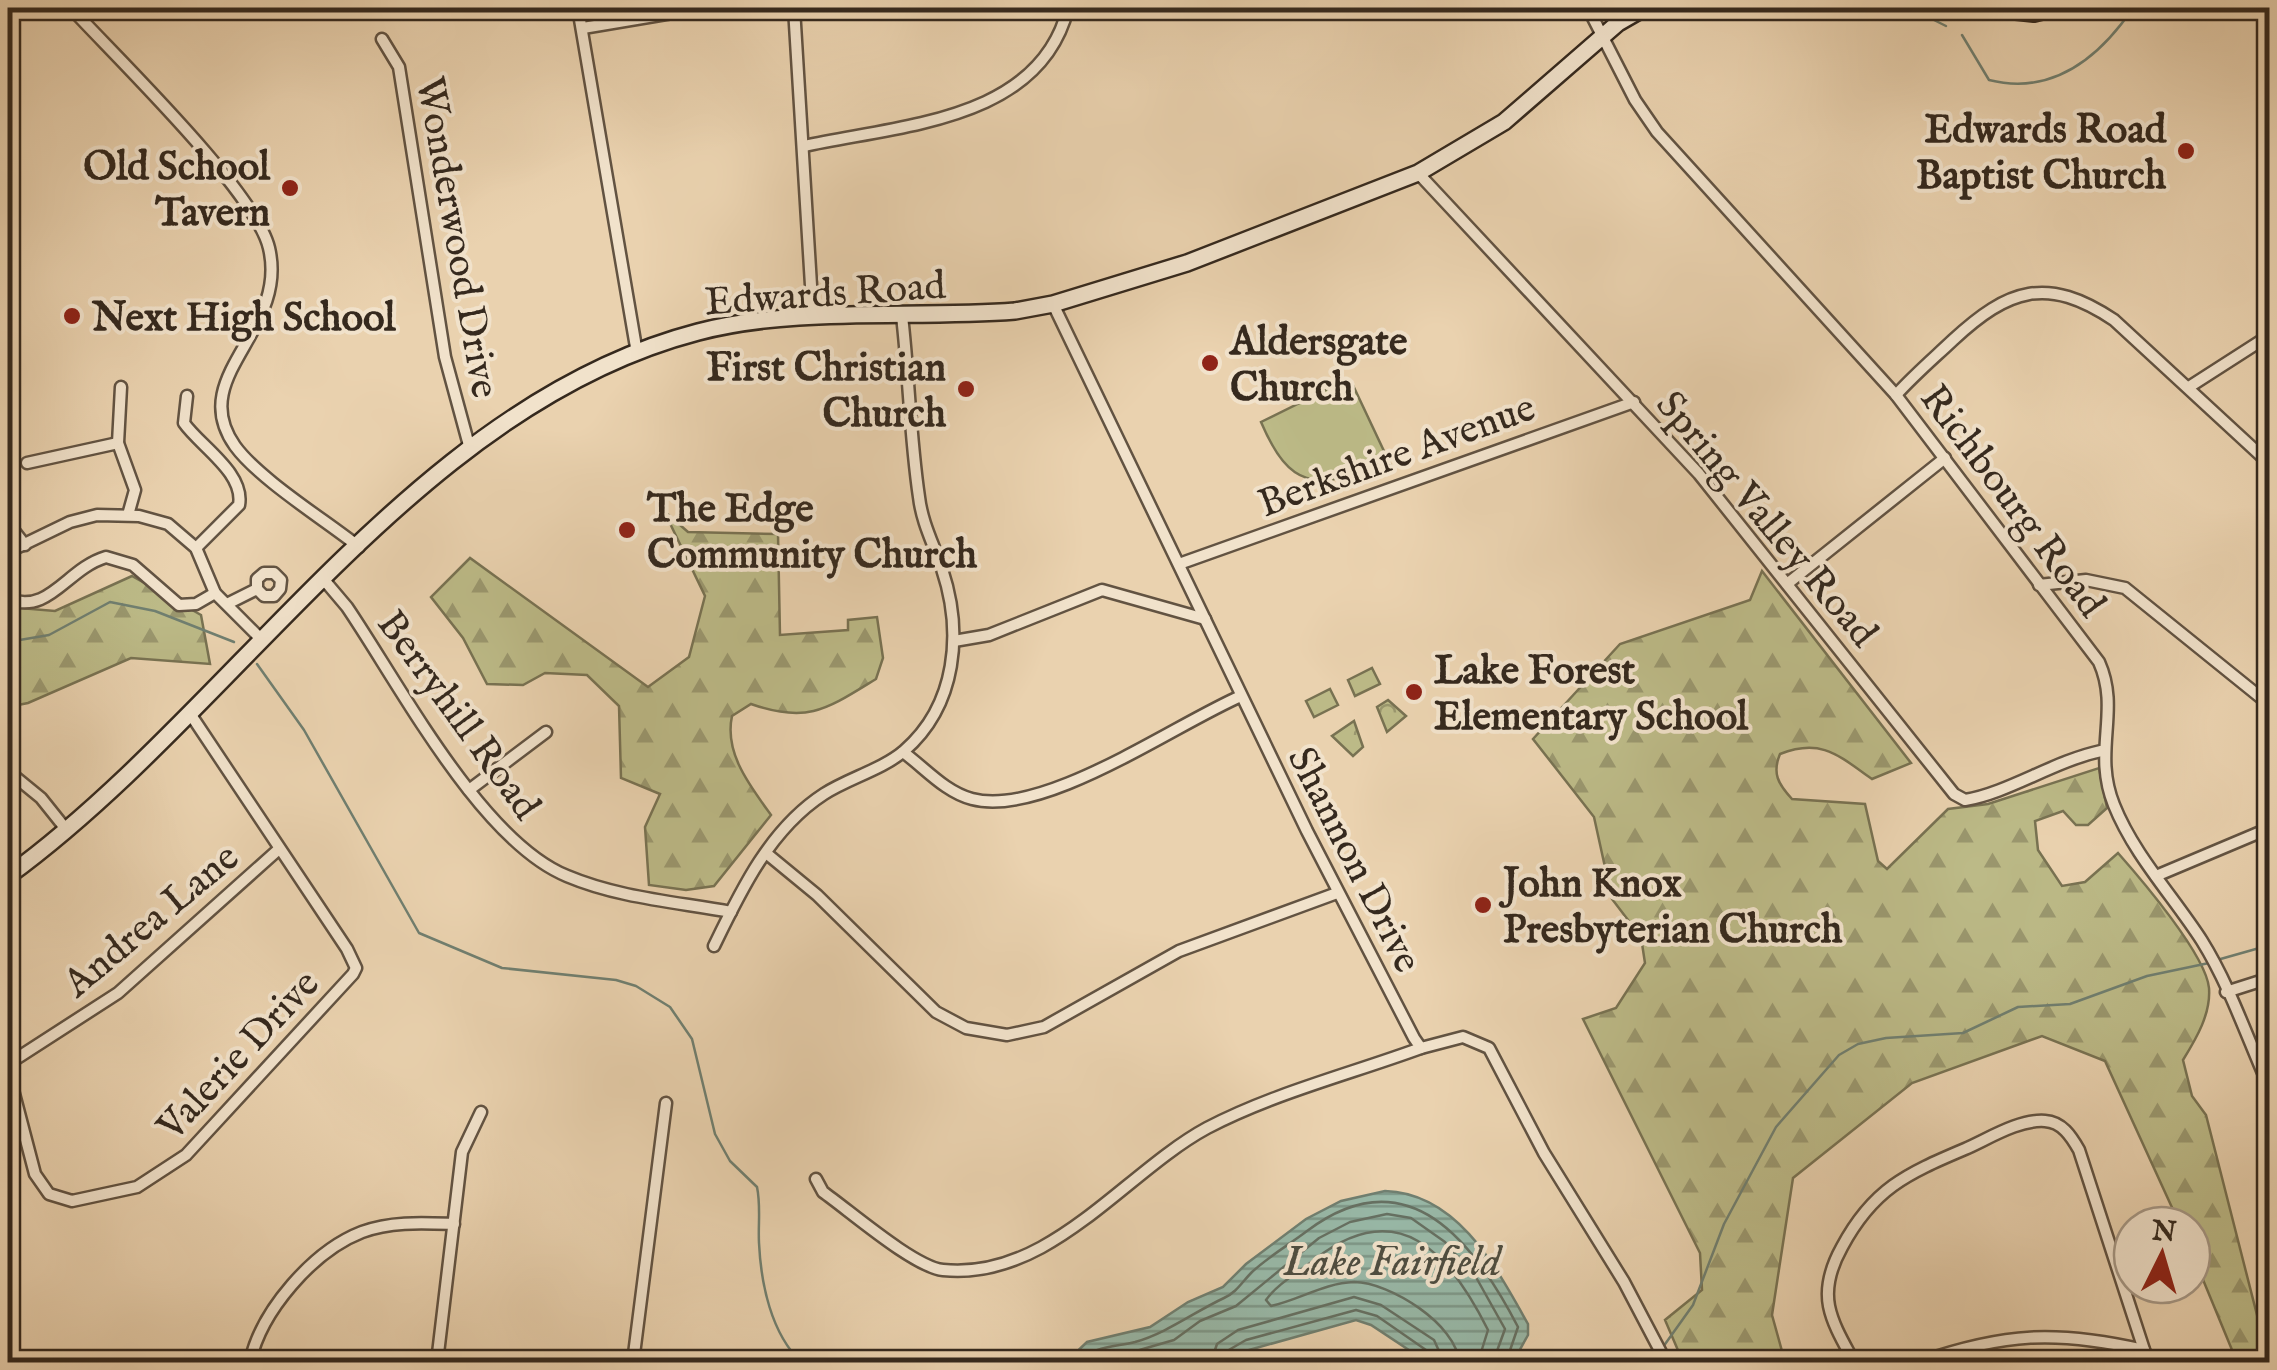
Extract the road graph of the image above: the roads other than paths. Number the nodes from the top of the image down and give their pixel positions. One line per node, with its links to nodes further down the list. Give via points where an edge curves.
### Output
1 (70, 8): 33 (street, via 214,165 262,228 272,262 269,300 225,381 223,420 248,460)
2 (578, 8): 10 (street)
3 (702, 8): 10 (street)
4 (794, 8): 13 (street)
5 (1068, 8): 13 (street, via 1042,63 1005,94 970,109)
6 (1588, 8): 11 (street, Richbourg Road)
7 (1644, 8): 11 (street, Edwards Road)
8 (1988, 8): 9 (street)
9 (2054, 8)
10 (583, 28): 19 (street)
11 (1602, 36): 14 (street, Edwards Road, via 1504,122); 22 (street, Richbourg Road, via 1658,132)
12 (382, 39): 26 (street, Wonderwood Drive, via 399,67 446,357)
13 (804, 146): 17 (street)
14 (1418, 173): 15 (street, Edwards Road, via 1187,263); 24 (street, Spring Valley Road)
15 (1053, 304): 16 (street, Edwards Road); 36 (street, Shannon Drive)
16 (902, 316): 17 (street, Edwards Road); 46 (street, via 919,498 950,594)
17 (813, 319): 19 (street, Edwards Road, via 721,326)
18 (2270, 335): 21 (street)
19 (638, 353): 26 (street, Edwards Road, via 537,404)
20 (121, 387): 25 (street)
21 (2189, 388): 22 (street, via 2104,314 2026,292 1990,307); 29 (street)
22 (1896, 395): 27 (street, Richbourg Road)
23 (187, 396): 34 (street, via 184,423 236,482 241,497)
24 (1634, 402): 36 (street, Berkshire Avenue); 38 (street, Spring Valley Road)
25 (118, 443): 28 (street); 30 (street, via 133,478)
26 (470, 450): 33 (street, Edwards Road)
27 (1945, 458): 38 (street); 39 (street, Richbourg Road)
28 (27, 463)
29 (2270, 464)
30 (128, 515): 32 (street, via 70,522); 34 (street, via 168,524)
31 (8, 524): 32 (street)
32 (25, 544): 35 (street)
33 (360, 547): 37 (street, Edwards Road)
34 (196, 548): 41 (street)
35 (8, 552)
36 (1180, 564): 44 (street, Shannon Drive)
37 (325, 580): 45 (street, Edwards Road); 54 (street, Berryhill Road)
38 (1788, 584): 51 (street, Spring Valley Road, via 1960,799)
39 (2038, 585): 48 (street, via 2086,580 2135,593); 51 (street, Richbourg Road, via 2104,674 2109,705)
40 (257, 589): 43 (street)
41 (215, 594): 42 (street, via 179,605 133,565 106,557 74,570 32,604); 43 (street)
42 (8, 599)
43 (227, 604): 45 (street)
44 (1205, 619): 46 (street, via 1102,590); 47 (street, Shannon Drive)
45 (262, 640): 49 (street, Edwards Road)
46 (954, 642): 52 (street, via 946,689)
47 (1242, 696): 52 (street, via 1063,785 1020,799 986,802 960,795); 61 (street, Shannon Drive)
48 (2270, 705)
49 (188, 712): 55 (street, Edwards Road); 57 (street, Valerie Drive)
50 (546, 732): 54 (street)
51 (2102, 751): 60 (street, Richbourg Road, via 2116,810)
52 (903, 752): 58 (street, via 808,806)
53 (8, 771): 55 (street)
54 (469, 790): 62 (street, Berryhill Road, via 519,847 565,876)
55 (65, 828): 59 (street, Edwards Road)
56 (2270, 828): 60 (street)
57 (279, 849): 67 (street, Andrea Lane, via 118,993); 67 (street, Valerie Drive, via 356,968 171,1168 137,1187 72,1200 54,1196 35,1174)
58 (766, 852): 61 (street, via 936,1012 966,1028 1006,1036 1044,1027 1179,951); 62 (street)
59 (8, 876)
60 (2156, 876): 65 (street, Richbourg Road)
61 (1338, 893): 66 (street, Shannon Drive)
62 (732, 912): 63 (street)
63 (714, 946)
64 (2270, 978): 65 (street)
65 (2226, 992): 68 (street, Richbourg Road)
66 (1421, 1048): 71 (street, via 1268,1100 1206,1129 1049,1241 978,1268 924,1265 823,1192); 77 (street, via 1462,1037 1489,1048)
67 (8, 1067)
68 (2270, 1089)
69 (666, 1102): 76 (street)
70 (481, 1112): 72 (street, via 464,1143)
71 (816, 1178)
72 (454, 1224): 74 (street, via 375,1228 332,1249 267,1319); 75 (street)
73 (2144, 1350): 78 (street, via 2078,1150 2066,1130 2044,1121 1926,1166 1886,1188 1862,1212 1828,1284 1832,1316); 79 (street, via 2031,1336); 80 (street)
74 (250, 1362)
75 (438, 1362)
76 (633, 1362)
77 (1666, 1362)
78 (1854, 1362)
79 (1920, 1362)
80 (2148, 1362)

